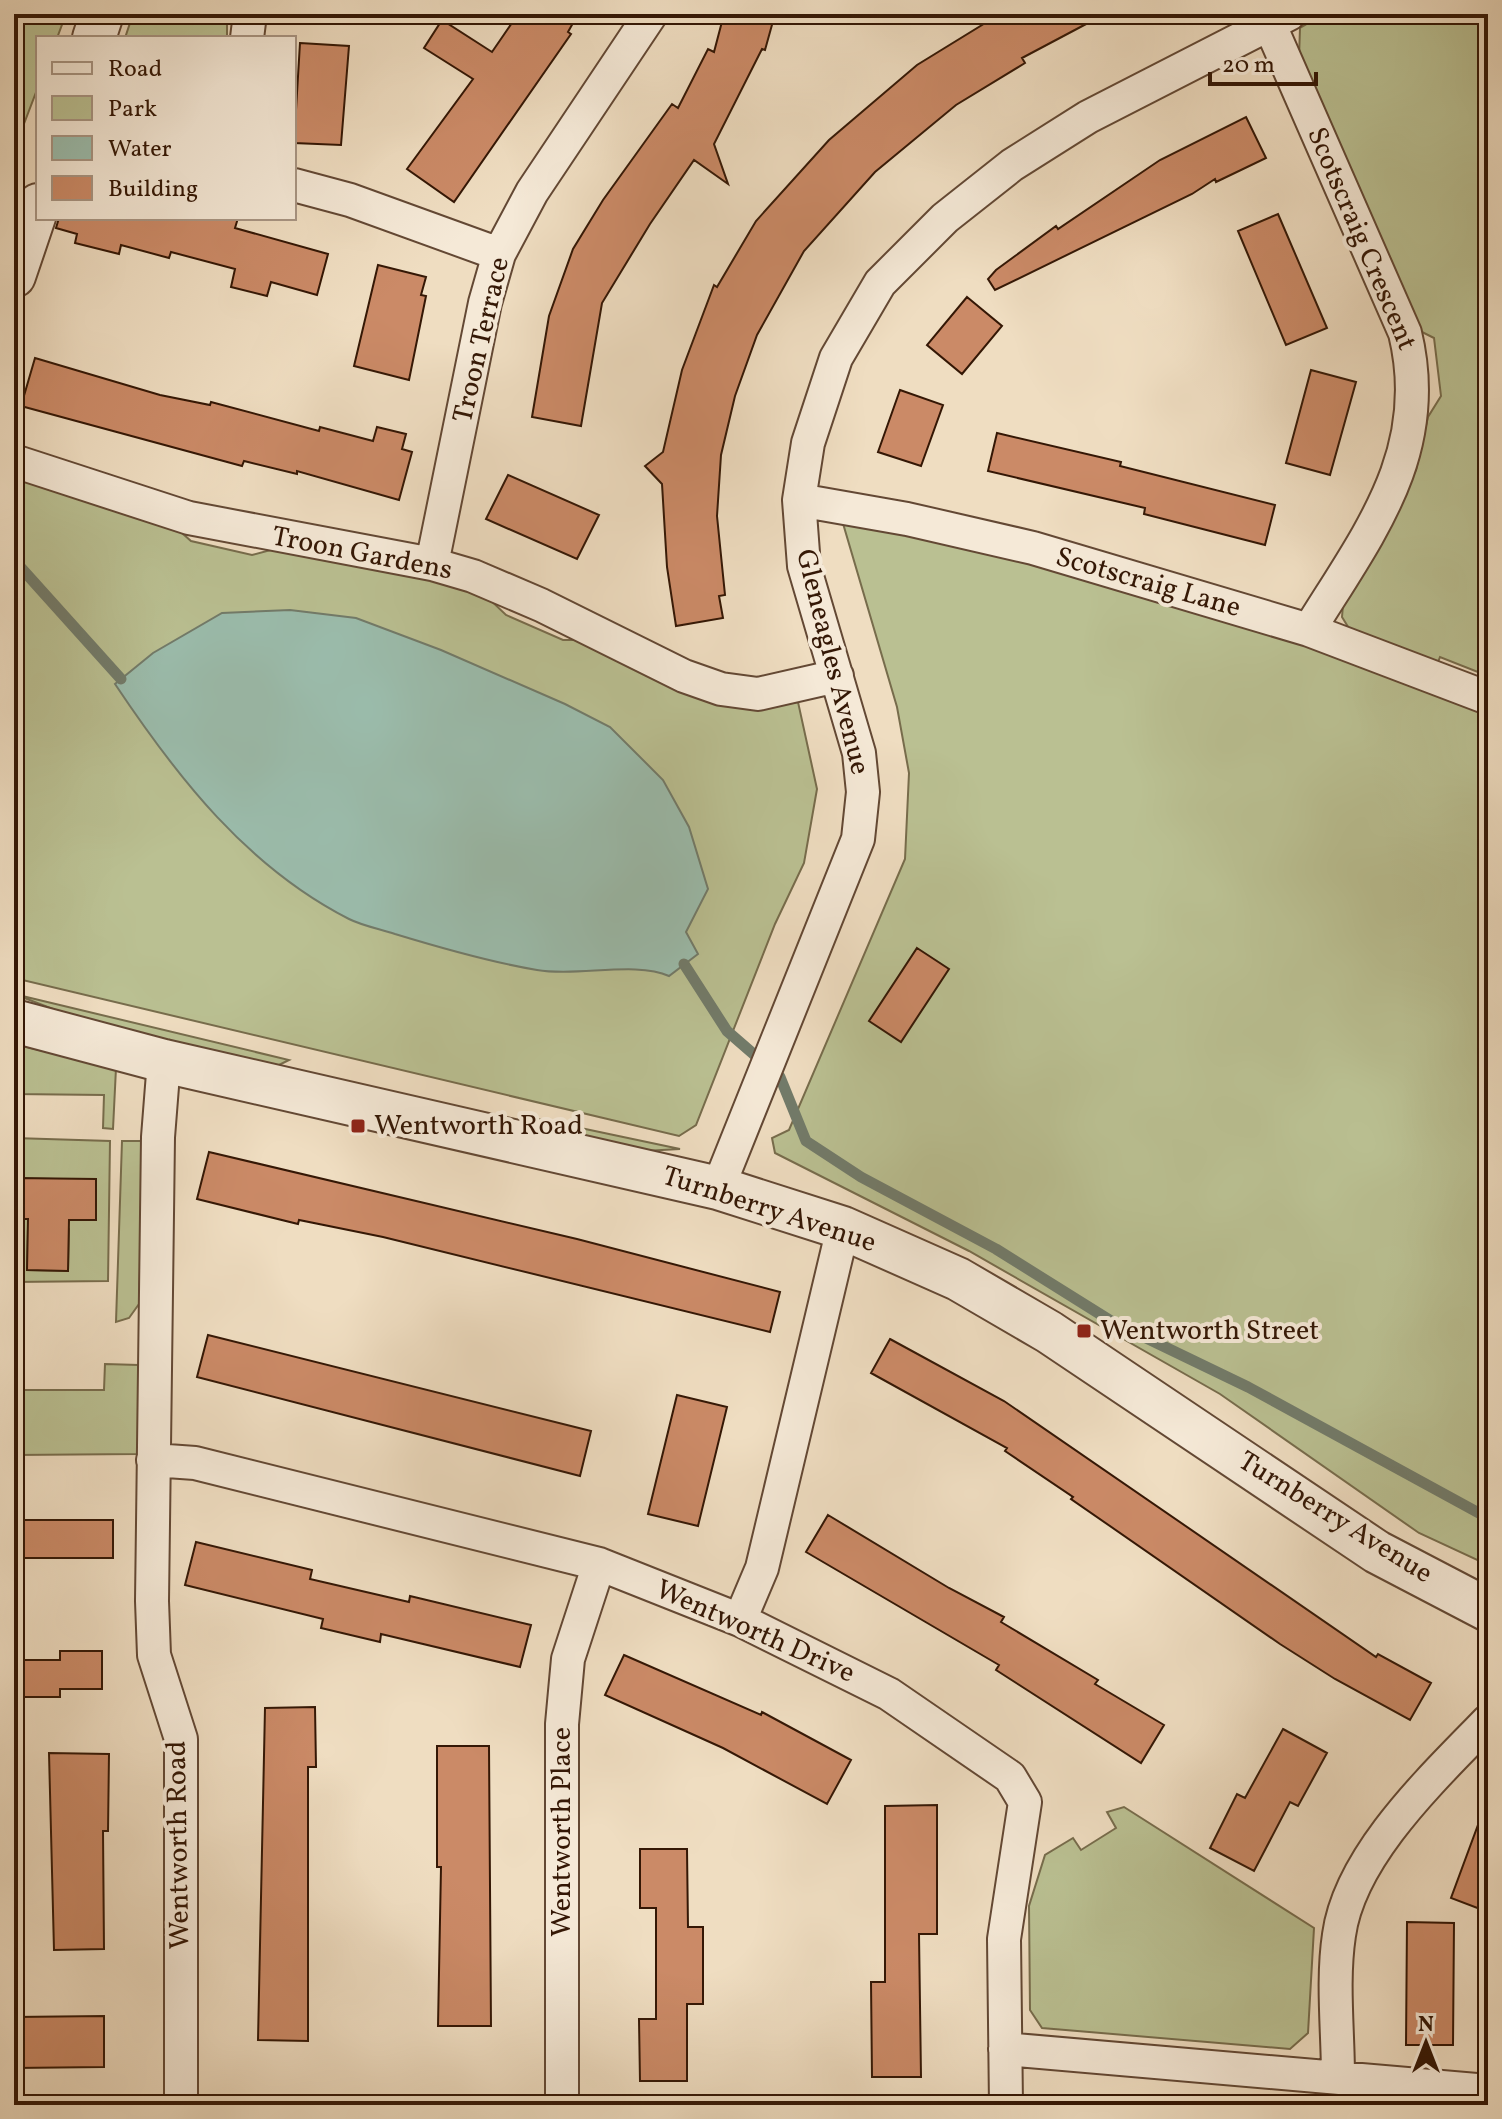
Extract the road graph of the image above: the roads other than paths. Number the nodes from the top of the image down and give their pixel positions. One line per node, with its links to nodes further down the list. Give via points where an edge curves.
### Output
1 (102, 14): 5 (street)
2 (250, 14): 6 (street)
3 (651, 14): 9 (street, Troon Terrace, via 532,192)
4 (1279, 19): 12 (street, Gleneagles Avenue, via 1088,117 1012,165 934,229 880,283 836,358 808,443); 14 (street, Scotscraig Crescent, via 1405,333 1414,369 1413,417 1404,459 1374,524)
5 (95, 36)
6 (247, 36)
7 (296, 186): 9 (street)
8 (36, 211): 10 (street)
9 (499, 254): 13 (street, Troon Terrace)
10 (14, 276)
11 (14, 461): 13 (street, Troon Gardens, via 189,518)
12 (799, 500): 14 (street, Scotscraig Lane, via 1033,548); 15 (street, Gleneagles Avenue, via 804,566)
13 (432, 564): 15 (street, Troon Gardens, via 541,605 721,689 758,694)
14 (1309, 630): 16 (street, Scotscraig Lane)
15 (837, 676): 19 (street, Gleneagles Avenue, via 859,753 863,792 858,839)
16 (1488, 698)
17 (14, 1021): 18 (street, Turnberry Avenue)
18 (164, 1061): 19 (street, Turnberry Avenue); 21 (street, Wentworth Road)
19 (718, 1188): 20 (street, Turnberry Avenue)
20 (843, 1228): 23 (street, Turnberry Avenue, via 958,1279 1049,1332 1377,1552); 24 (street, via 762,1568)
21 (153, 1460): 22 (street, Wentworth Drive, via 195,1463); 29 (street, Wentworth Road, via 154,1655 181,1739)
22 (599, 1564): 24 (street, Wentworth Drive); 30 (street, Wentworth Place, via 568,1659 562,1724)
23 (1488, 1610)
24 (740, 1620): 26 (street, Wentworth Drive, via 889,1694 1010,1777 1025,1802 1004,1939)
25 (1488, 1721): 27 (street, via 1410,1804 1355,1883 1339,1935)
26 (1005, 2049): 27 (street); 31 (street, Wentworth Drive)
27 (1338, 2077): 28 (street)
28 (1478, 2095)
29 (181, 2105)
30 (562, 2105)
31 (1006, 2105)

